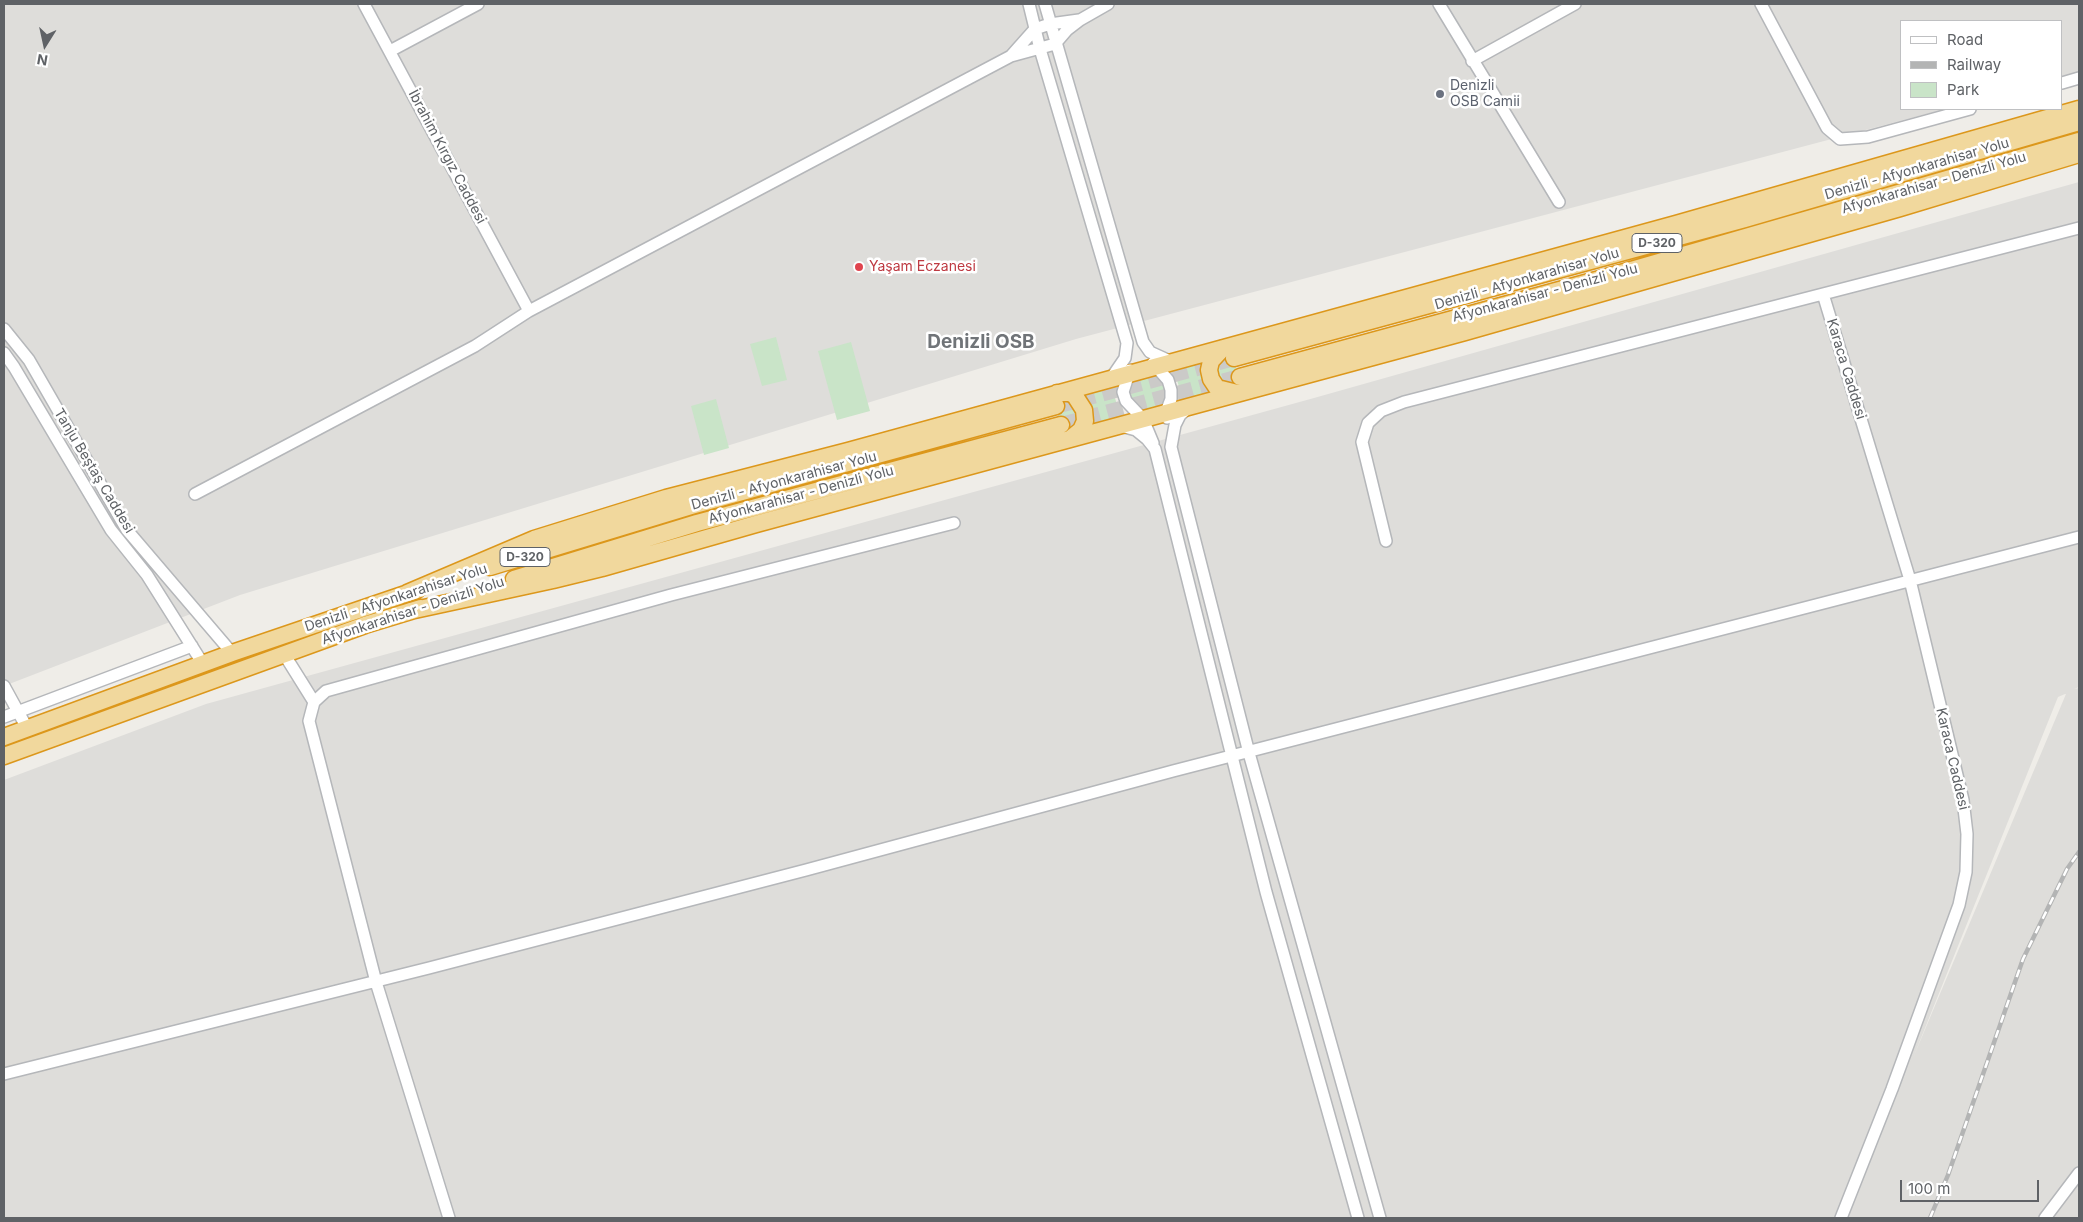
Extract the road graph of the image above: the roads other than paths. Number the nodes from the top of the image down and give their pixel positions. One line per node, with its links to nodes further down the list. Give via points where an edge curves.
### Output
1 (364, 4): 14 (street, İbrahim Kırgız Caddesi)
2 (478, 4): 14 (street)
3 (1029, 4): 11 (street)
4 (1045, 4): 10 (street)
5 (1108, 4): 9 (street)
6 (1439, 4): 16 (street)
7 (1575, 4): 16 (street)
8 (1761, 4): 20 (street, via 1827,128 1840,140 1868,138)
9 (1080, 20): 10 (street); 12 (street)
10 (1050, 24): 11 (street); 12 (street)
11 (1035, 29): 13 (street); 15 (street)
12 (1055, 44): 13 (street); 29 (street)
13 (1040, 49): 15 (street); 30 (street)
14 (390, 51): 27 (street, İbrahim Kırgız Caddesi)
15 (1011, 56): 27 (street)
16 (1472, 61): 24 (street)
17 (2079, 78): 18 (street)
18 (2063, 83)
19 (2079, 109): 32 (highway)
20 (1966, 110)
21 (2079, 122): 32 (highway, Denizli - Afyonkarahisar Yolu / D-320, via 1735,222)
22 (2079, 141): 39 (highway, Afyonkarahisar - Denizli Yolu / D-320)
23 (2079, 154): 39 (highway, via 1614,290)
24 (1558, 202)
25 (2079, 228): 26 (street)
26 (1823, 294): 52 (street, via 1404,402 1381,411 1368,424 1362,442); 53 (street, Karaca Caddesi)
27 (529, 311): 49 (street, via 475,346)
28 (4, 329): 33 (street, Tanju Beştaş Caddesi)
29 (1143, 342): 34 (street, via 1150,352); 35 (street)
30 (1127, 343): 37 (street); 38 (street, via 1125,358)
31 (4, 353): 36 (street, Tanju Beştaş Caddesi)
32 (1228, 353): 34 (highway); 39 (highway, via 1210,361 1211,379 1217,388)
33 (29, 360): 36 (street); 56 (street, Tanju Beştaş Caddesi, via 127,530)
34 (1172, 362): 35 (highway)
35 (1154, 366): 37 (highway); 42 (street, via 1168,380 1171,390)
36 (9, 368): 55 (street, Tanju Beştaş Caddesi, via 111,530 147,575)
37 (1131, 372): 38 (highway, Denizli - Afyonkarahisar Yolu); 43 (street, via 1123,392 1126,401)
38 (1112, 377): 40 (highway, Denizli - Afyonkarahisar Yolu)
39 (1238, 385): 41 (highway)
40 (1055, 399): 46 (highway, via 1070,394 1084,410 1083,426); 56 (highway, Denizli - Afyonkarahisar Yolu / D-320, via 407,593)
41 (1191, 405): 42 (highway); 47 (street, via 1175,425)
42 (1166, 412): 43 (highway); 47 (street)
43 (1143, 419): 45 (highway); 48 (street)
44 (1061, 425): 54 (highway, Afyonkarahisar - Denizli Yolu / D-320, via 696,523)
45 (1119, 425): 46 (highway); 48 (street, via 1136,430)
46 (1070, 439): 54 (highway, via 602,568)
47 (1171, 447): 65 (street)
48 (1155, 449): 67 (street)
49 (194, 494)
50 (954, 523): 60 (street, via 671,595 336,688 326,691)
51 (2079, 537): 53 (street)
52 (1386, 541)
53 (1910, 580): 65 (street); 74 (street, Karaca Caddesi, via 1963,800 1967,834 1966,872 1956,914)
54 (410, 611): 57 (highway, Afyonkarahisar - Denizli Yolu / D-320)
55 (192, 646): 58 (street, Tanju Beştaş Caddesi); 61 (street)
56 (232, 652): 58 (highway, Denizli - Afyonkarahisar Yolu / D-320)
57 (284, 654): 60 (street); 66 (highway, Afyonkarahisar - Denizli Yolu / D-320)
58 (204, 664): 63 (highway, Denizli - Afyonkarahisar Yolu / D-320)
59 (4, 686): 61 (street)
60 (314, 702): 68 (street, via 309,721)
61 (17, 711): 62 (street); 63 (street)
62 (4, 717)
63 (27, 728): 64 (highway, Denizli - Afyonkarahisar Yolu / D-320)
64 (4, 737)
65 (1249, 752): 67 (street); 73 (street)
66 (4, 756)
67 (1230, 756): 68 (street); 72 (street)
68 (376, 982): 69 (street); 71 (street)
69 (4, 1074)
70 (2079, 1173): 75 (street)
71 (449, 1218)
72 (1358, 1218)
73 (1380, 1218)
74 (1841, 1218)
75 (2046, 1218)

